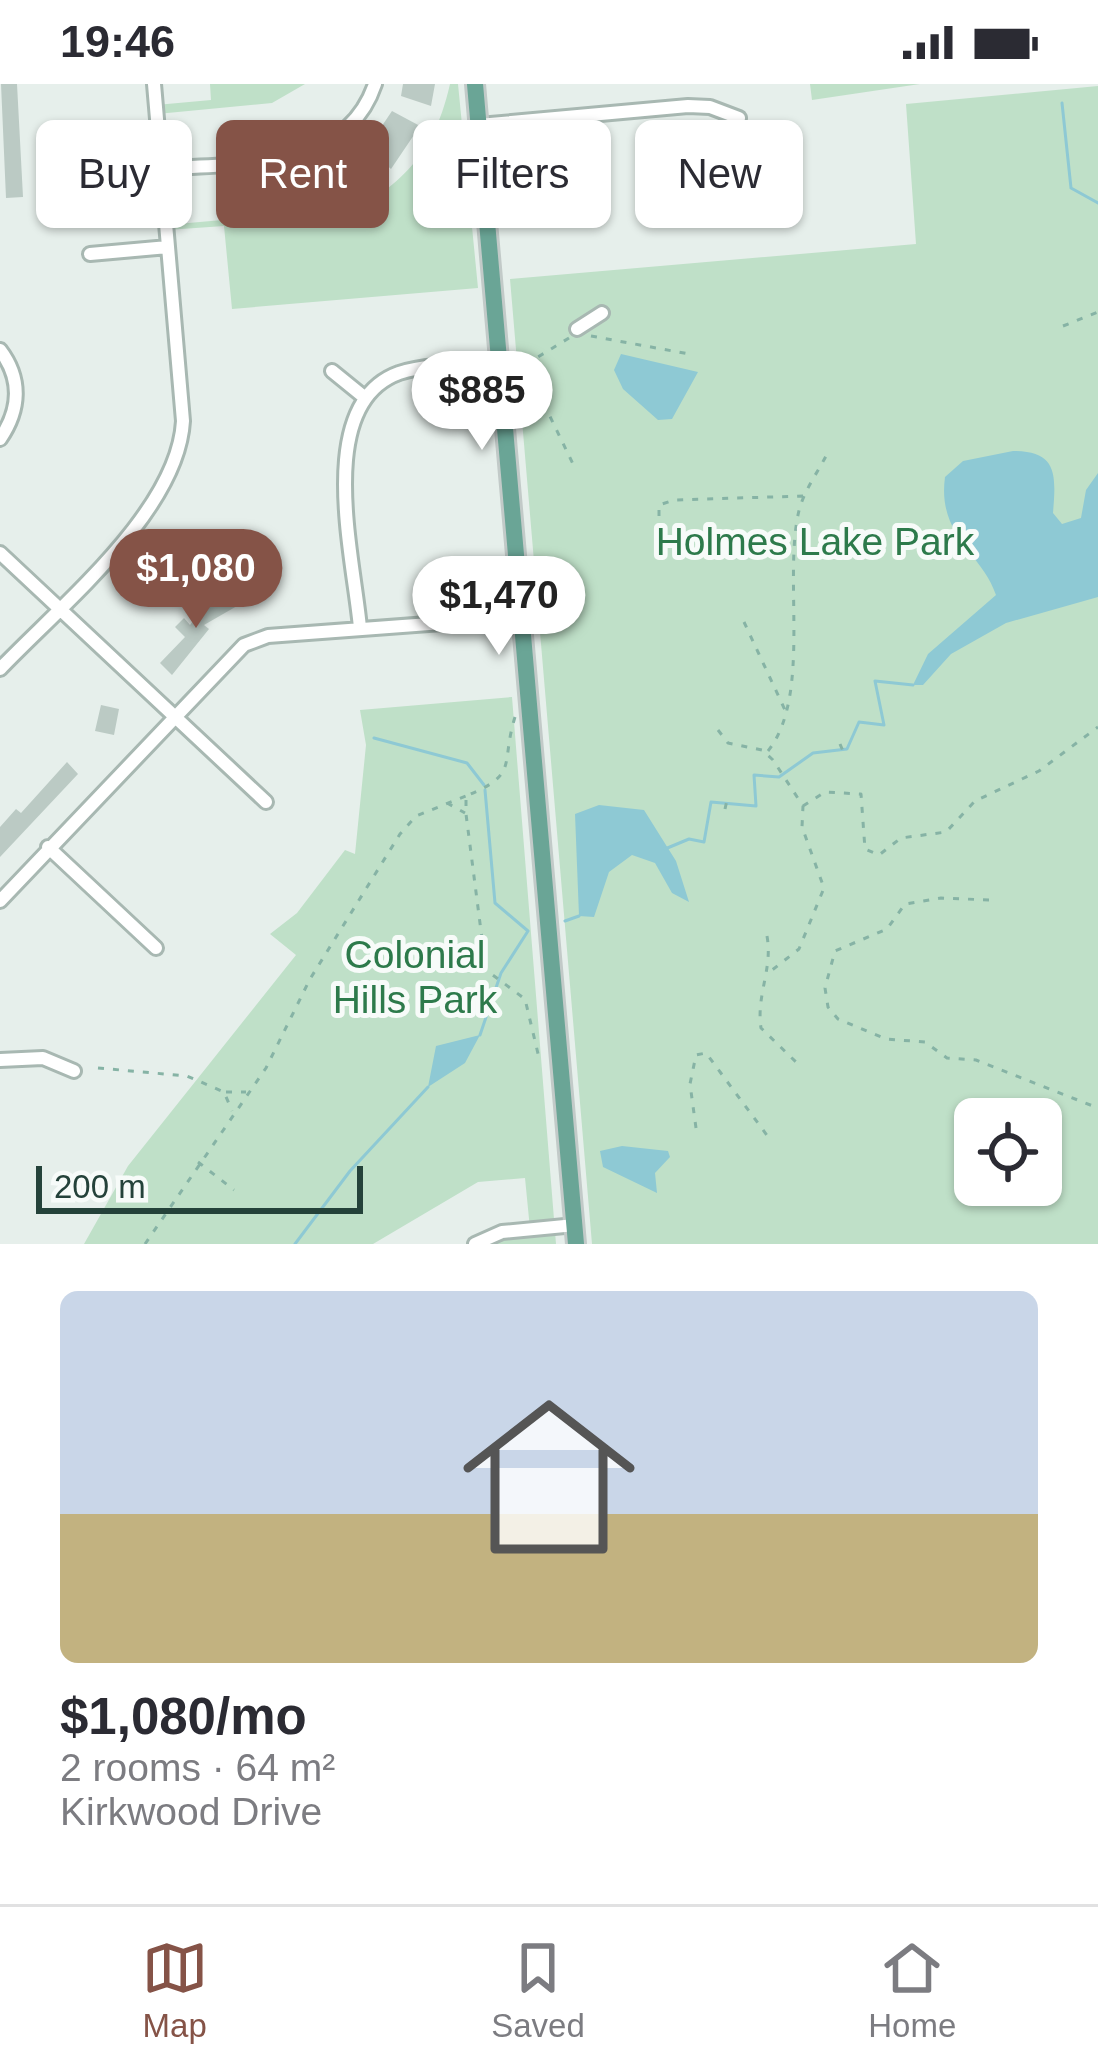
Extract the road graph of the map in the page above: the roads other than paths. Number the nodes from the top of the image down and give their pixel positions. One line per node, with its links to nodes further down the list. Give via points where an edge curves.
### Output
1 (154, 84): 5 (street)
2 (375, 84): 8 (street, via 357,118 311,152)
3 (476, 84): 6 (main road)
4 (739, 118): 7 (street, via 688,106)
5 (157, 120)
6 (479, 120)
7 (534, 120)
8 (192, 166)
9 (167, 228): 11 (street)
10 (488, 228): 16 (main road)
11 (168, 247): 12 (street); 21 (street, via 179,455 153,507)
12 (90, 254)
13 (602, 313): 14 (street)
14 (577, 329)
15 (0, 350): 19 (street, via 17,396)
16 (500, 363): 18 (street, via 411,370); 22 (main road)
17 (332, 371): 18 (street)
18 (364, 397): 23 (street, via 345,451)
19 (0, 439)
20 (0, 553): 21 (street)
21 (58, 608): 24 (street); 25 (street)
22 (522, 616): 23 (street); 32 (main road)
23 (360, 628): 25 (street, via 253,641)
24 (0, 669)
25 (173, 715): 26 (street); 27 (street)
26 (266, 802)
27 (48, 848): 28 (street); 29 (street)
28 (0, 902)
29 (156, 948)
30 (0, 1060): 31 (street, via 44,1058)
31 (74, 1071)
32 (576, 1234): 33 (street, via 502,1232)
33 (475, 1244)

